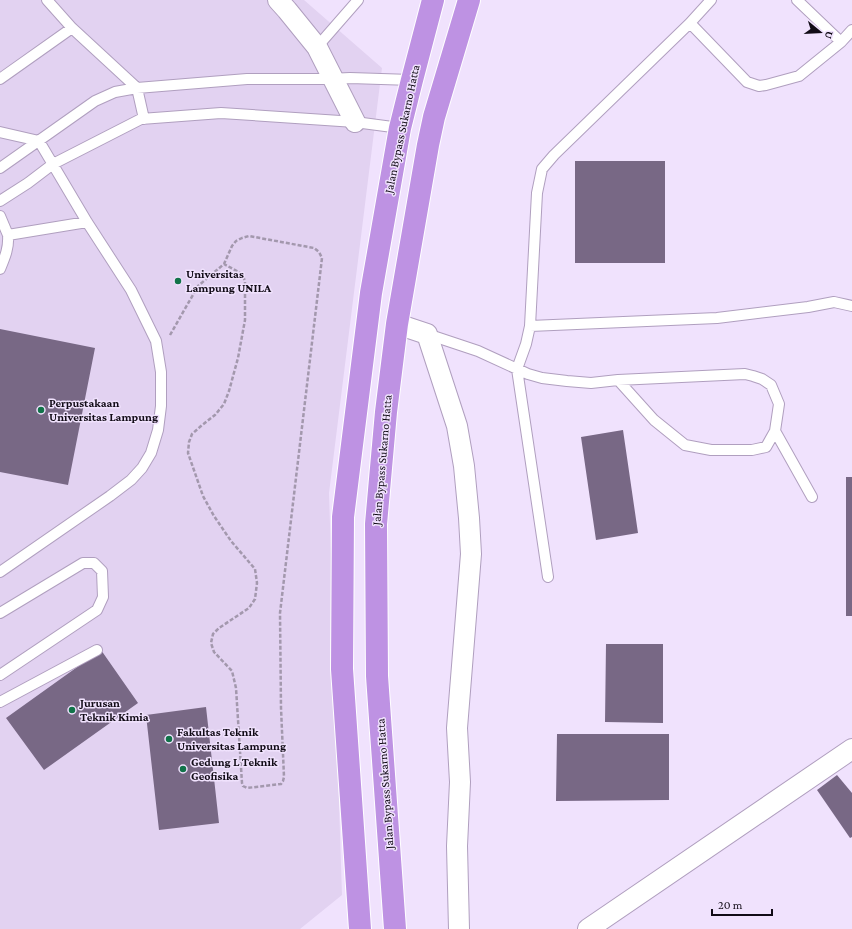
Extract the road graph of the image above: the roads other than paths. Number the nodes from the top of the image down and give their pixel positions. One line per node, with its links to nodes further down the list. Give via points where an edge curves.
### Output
1 (47, 0): 9 (lane)
2 (358, 0): 12 (lane)
3 (433, 0): 15 (highway, Jalan Bypass Sukarno Hatta)
4 (468, 0): 30 (highway, Jalan Bypass Sukarno Hatta, via 434,117)
5 (711, 0): 8 (lane)
6 (797, 0): 11 (lane)
7 (286, 3): 12 (street)
8 (690, 23): 11 (lane, via 747,82 759,86 799,76); 31 (lane, via 542,169 537,193)
9 (72, 28): 14 (lane); 16 (lane)
10 (852, 30): 11 (lane)
11 (841, 42)
12 (317, 47): 13 (street)
13 (333, 78): 15 (lane); 16 (lane, via 247,79); 18 (street)
14 (0, 79)
15 (412, 80): 19 (highway, Jalan Bypass Sukarno Hatta)
16 (137, 88): 17 (lane); 21 (lane, via 115,92 95,100)
17 (144, 119): 18 (lane, via 221,113); 22 (lane)
18 (355, 122): 19 (lane)
19 (400, 128): 45 (highway, Jalan Bypass Sukarno Hatta, via 371,292 342,517 342,669)
20 (0, 132): 21 (lane)
21 (39, 141): 22 (lane); 23 (lane)
22 (53, 164): 24 (lane); 26 (lane)
23 (0, 168)
24 (0, 201)
25 (0, 216): 27 (lane)
26 (87, 222): 27 (lane); 38 (lane, via 131,290 156,341 161,372 158,430 151,454 131,480)
27 (8, 235): 28 (lane, via 7,254)
28 (0, 269)
29 (852, 306): 31 (lane, via 834,302 716,318)
30 (397, 324): 32 (street); 46 (highway, Jalan Bypass Sukarno Hatta, via 376,524 378,676)
31 (530, 326): 33 (lane)
32 (427, 334): 33 (lane, via 478,351); 47 (street, via 457,426 464,466 471,554 457,728 460,782 457,846)
33 (517, 369): 34 (lane, via 542,378 567,381 591,383); 39 (lane)
34 (618, 380): 35 (lane, via 654,420 685,445 711,450 752,450 766,446); 35 (lane, via 745,374 753,376 771,385 778,404)
35 (775, 431): 36 (lane)
36 (812, 497)
37 (0, 559): 38 (lane)
38 (4, 569)
39 (548, 578)
40 (0, 613): 42 (lane, via 83,563 94,563 102,571 103,597 97,610)
41 (98, 650): 43 (lane)
42 (0, 675)
43 (0, 702)
44 (852, 749): 48 (street)
45 (360, 929)
46 (395, 929)
47 (459, 929)
48 (588, 929)

